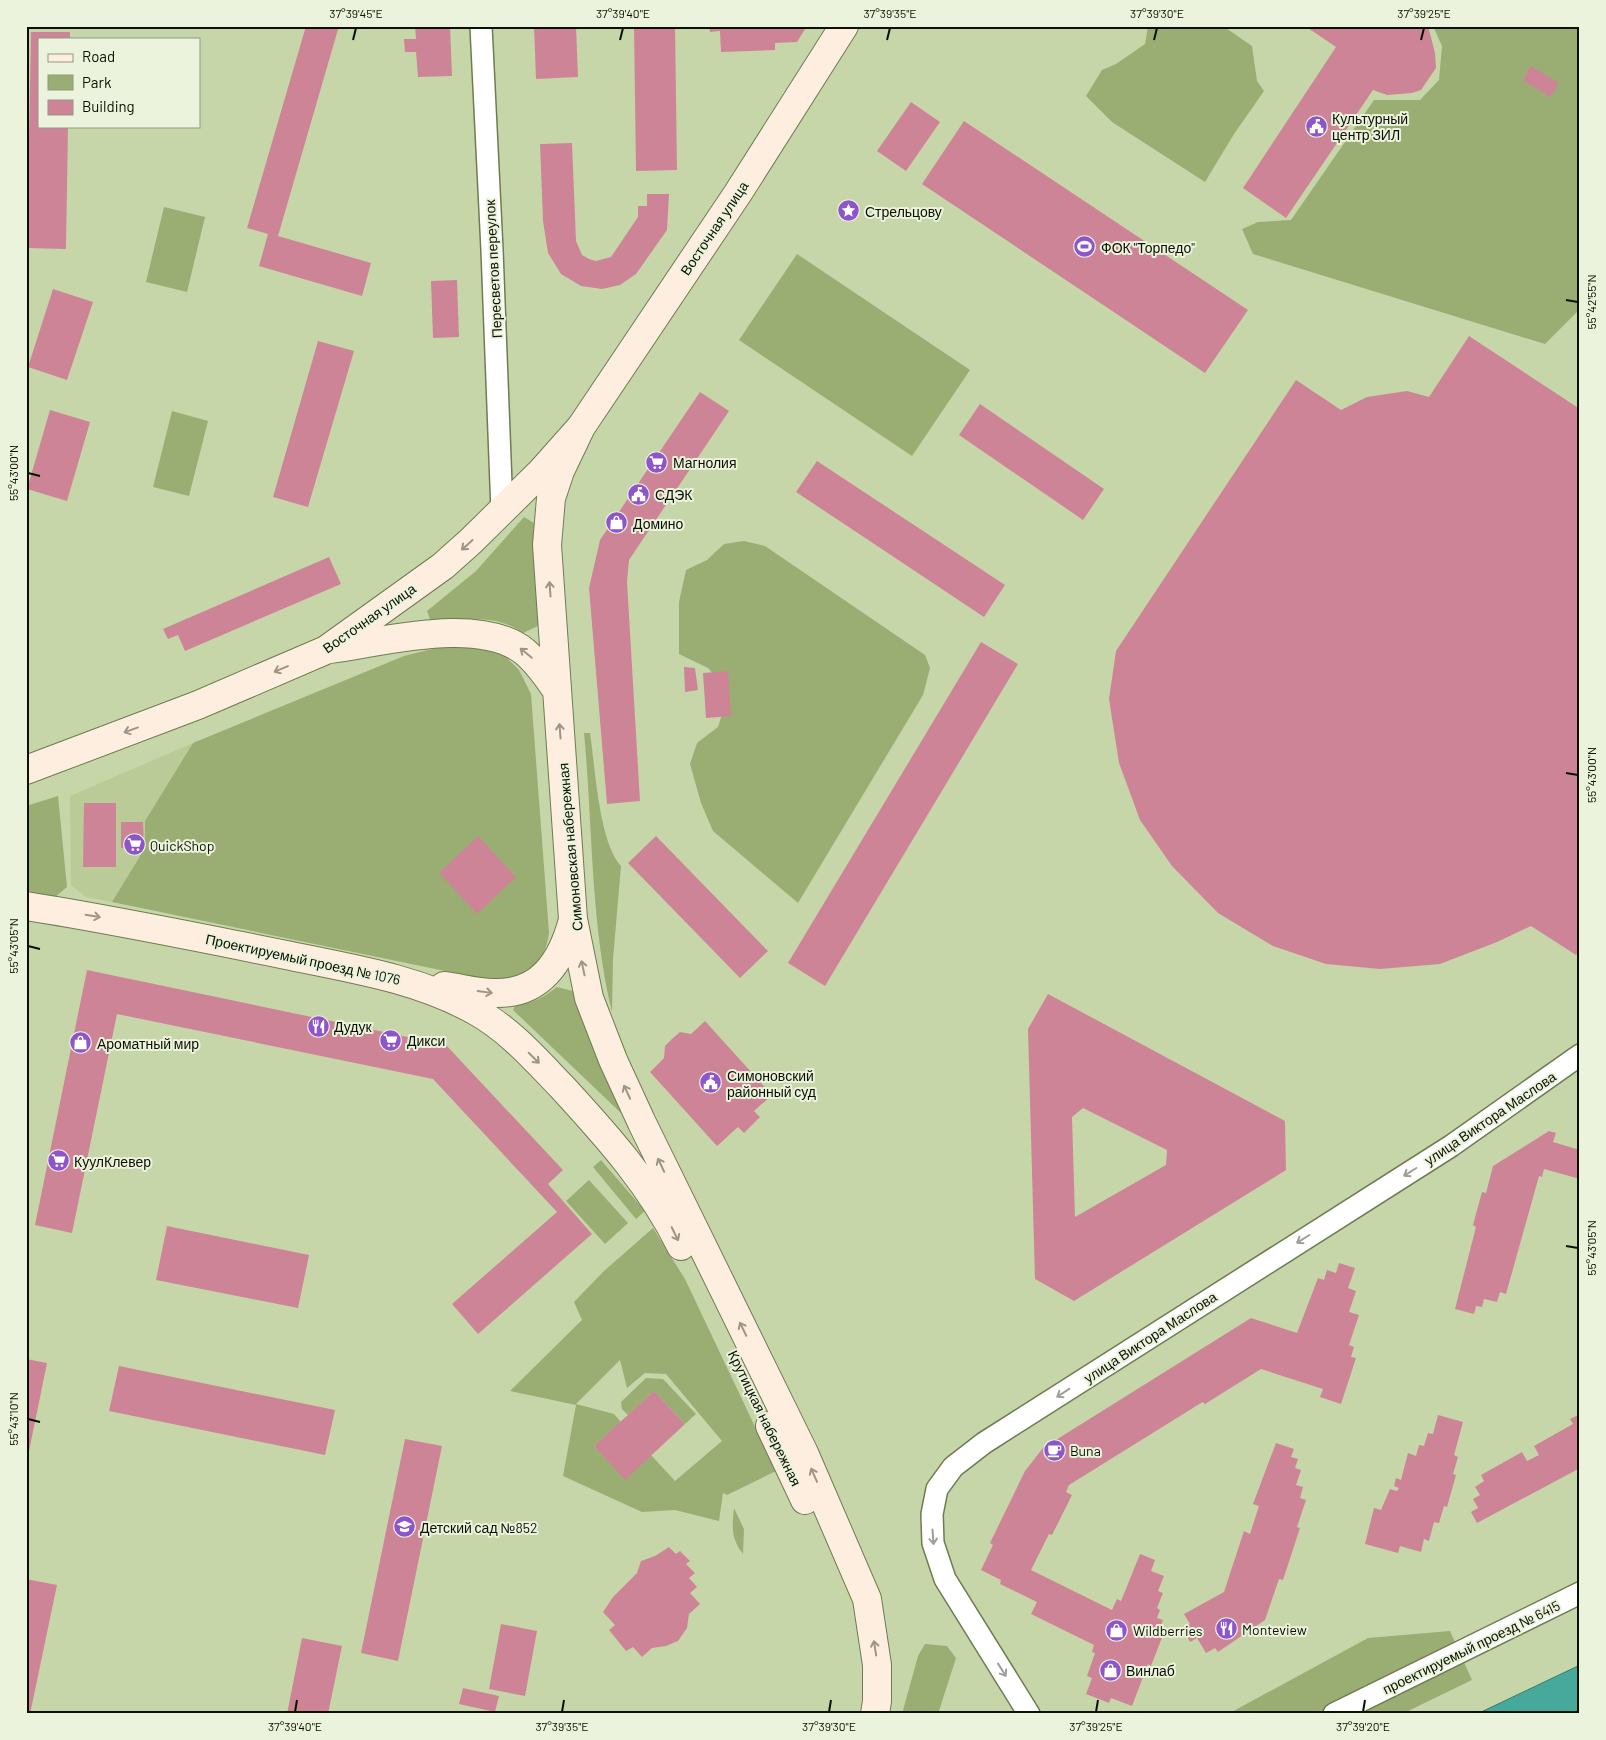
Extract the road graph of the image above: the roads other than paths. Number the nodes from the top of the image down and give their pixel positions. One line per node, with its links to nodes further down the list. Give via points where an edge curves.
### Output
1 (480, 26): 5 (street, Пересветов переулок, via 494,278)
2 (844, 26): 3 (main road, Восточная улица, via 727,209)
3 (581, 427): 4 (main road, Восточная улица, via 560,470); 5 (main road, Восточная улица)
4 (551, 498): 7 (main road, Симоновская набережная, one-way to 4, via 547,545)
5 (502, 511): 6 (main road, Восточная улица, one-way to 6, via 443,566)
6 (326, 650): 7 (main road, one-way to 6, via 543,669 524,651 501,638 479,634 452,632); 8 (main road, Восточная улица, one-way to 8, via 198,705)
7 (556, 690): 10 (main road, Симоновская набережная, one-way to 7)
8 (31, 765)
9 (26, 906): 11 (main road, Проектируемый проезд № 1076, one-way to 11, via 166,929)
10 (573, 919): 11 (main road, one-way to 10, via 493,994 519,991 543,978 558,962); 14 (main road, Симоновская набережная, one-way to 10, via 595,1016)
11 (403, 980): 13 (main road, Проектируемый проезд № 1076, one-way to 13, via 474,1010 498,1025 540,1064)
12 (1580, 1055): 18 (street, улица Виктора Маслова, one-way to 18, via 1451,1146 984,1443 953,1467 937,1488 932,1514 933,1543 945,1579)
13 (613, 1142): 16 (main road, Крутицкая набережная, one-way to 16, via 666,1216 829,1553 849,1602 860,1668)
14 (682, 1206): 17 (main road, Крутицкая набережная, one-way to 14, via 877,1665 867,1599 804,1453)
15 (1580, 1593): 19 (street, проектируемый проезд № 6415)
16 (857, 1714)
17 (875, 1714)
18 (1029, 1714)
19 (1334, 1714)

